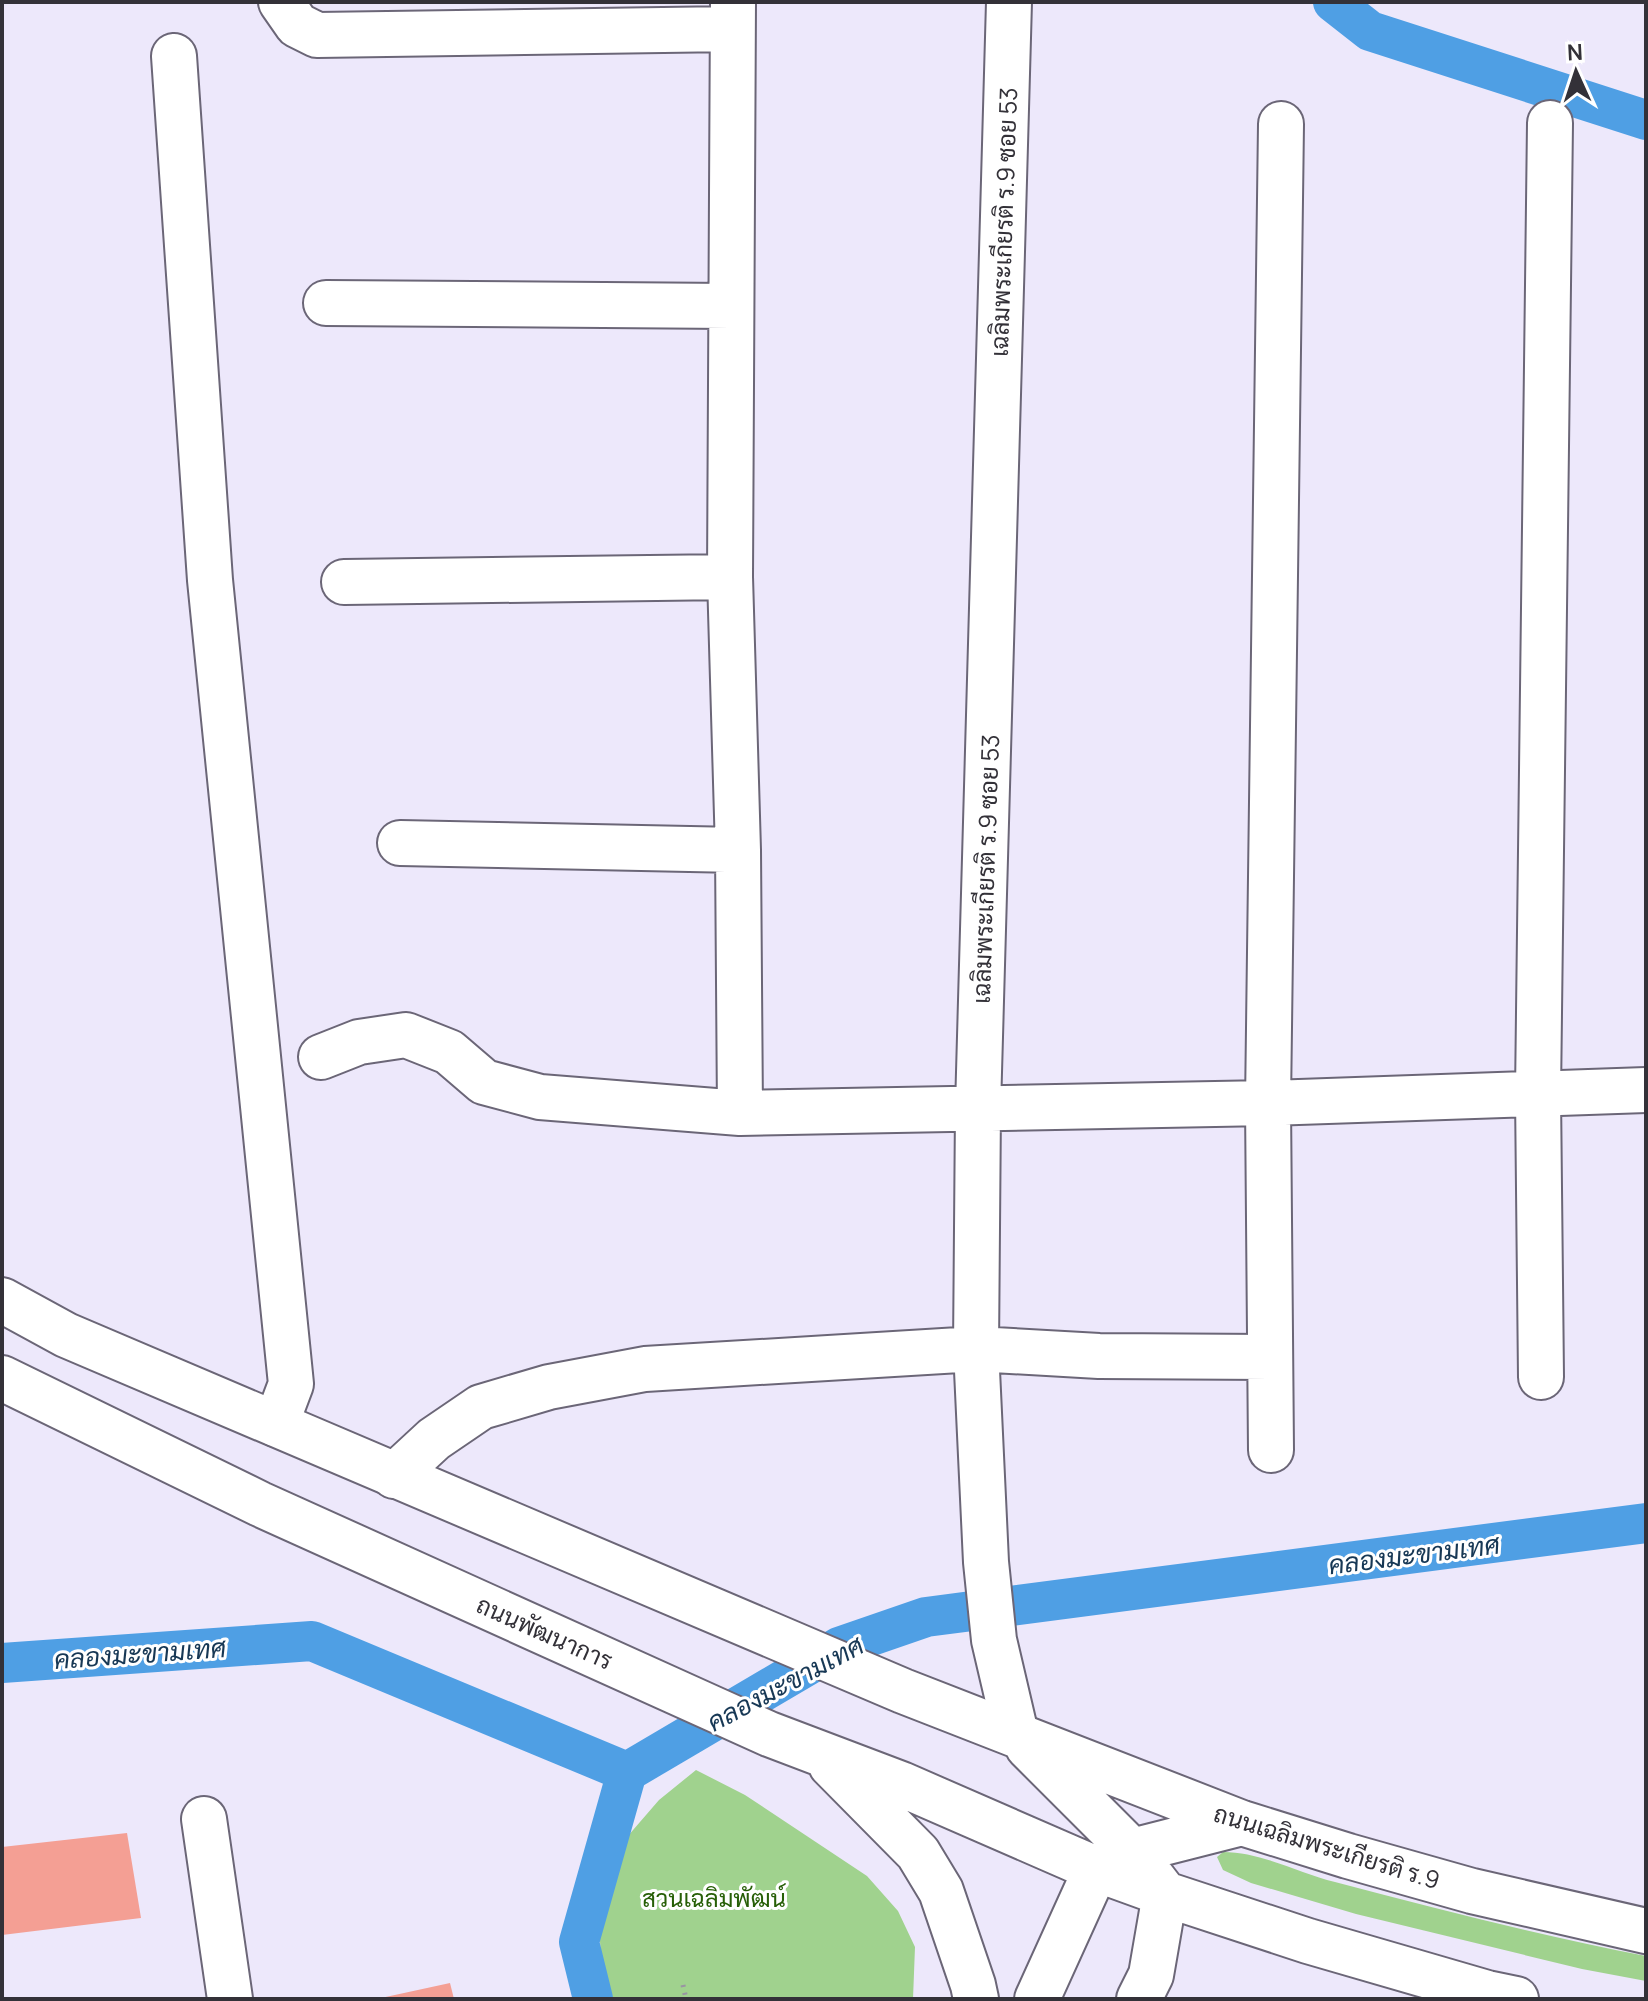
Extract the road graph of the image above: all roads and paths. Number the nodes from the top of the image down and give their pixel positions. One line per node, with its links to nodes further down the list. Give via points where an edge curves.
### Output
1 (281, 2): 3 (street, via 297,25 317,35)
2 (1009, 2): 17 (street, เฉลิมพระเกียรติ ร.9 ซอย 53)
3 (733, 15): 8 (street)
4 (174, 56): 24 (street, via 210,580 291,1384)
5 (1550, 123): 15 (street)
6 (1281, 124): 16 (street)
7 (326, 303): 8 (street)
8 (731, 306): 9 (street)
9 (730, 577): 10 (street); 12 (street)
10 (344, 582)
11 (400, 843): 12 (street)
12 (738, 850): 18 (street)
13 (321, 1057): 18 (street, via 359,1042 406,1035 449,1052 484,1082 540,1097)
14 (1646, 1090): 15 (street)
15 (1538, 1094): 16 (street); 22 (street)
16 (1268, 1103): 17 (street); 21 (street)
17 (978, 1108): 18 (street); 20 (street, เฉลิมพระเกียรติ ร.9 ซอย 53)
18 (740, 1113)
19 (2, 1300): 24 (street, via 66,1335)
20 (976, 1349): 21 (street); 26 (street, via 645,1369 549,1387 481,1407 434,1439); 27 (street, เฉลิมพระเกียรติ ร.9 ซอย 53, via 994,1640)
21 (1270, 1357): 25 (street)
22 (1541, 1377)
23 (2, 1378): 28 (street, ถนนพัฒนาการ, via 260,1504)
24 (276, 1424): 26 (street)
25 (1271, 1450)
26 (394, 1476): 27 (street)
27 (1016, 1734): 30 (street, ถนนเฉลิมพระเกียรติ ร.9); 31 (street, เฉลิมพระเกียรติ ร.9 ซอย 53)
28 (818, 1752): 31 (street, ถนนพัฒนาการ); 37 (street, via 918,1853 941,1891)
29 (204, 1819): 35 (street)
30 (1242, 1823): 31 (street); 33 (street, ถนนเฉลิมพระเกียรติ ร.9, via 1472,1891)
31 (1114, 1860): 32 (street); 38 (street)
32 (1165, 1894): 39 (street, via 1151,1975); 40 (street, via 1308,1941)
33 (1646, 1931)
34 (683, 1985): 36 (path)
35 (230, 1999)
36 (686, 1999)
37 (976, 1999)
38 (1037, 1999)
39 (1139, 1999)
40 (1516, 1999)

